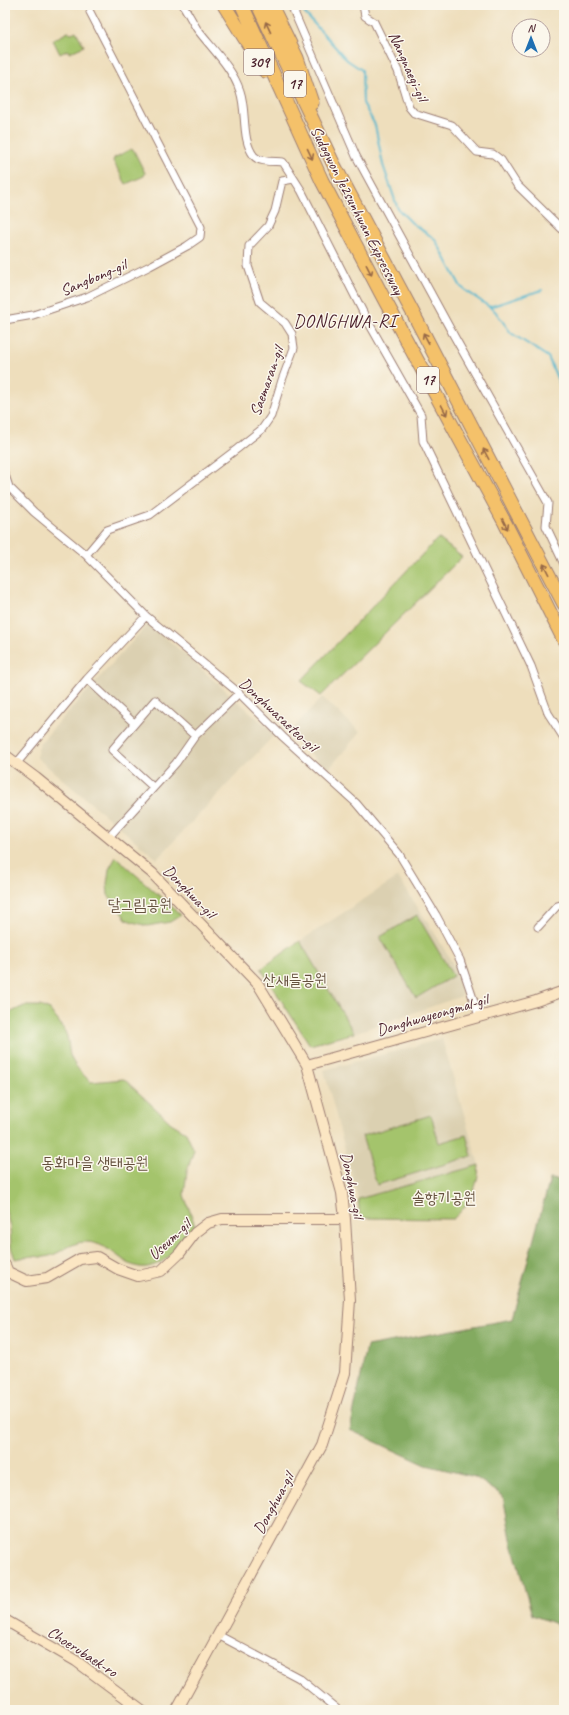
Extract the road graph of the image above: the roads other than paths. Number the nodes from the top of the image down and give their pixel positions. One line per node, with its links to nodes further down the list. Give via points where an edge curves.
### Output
1 (183, 5): 11 (street, via 196,28 227,65 240,91 247,146 256,158 283,162)
2 (224, 5): 9 (highway, 309)
3 (242, 5): 9 (highway, Sudogwon Je2sunhwan Expressway / 17)
4 (258, 5): 10 (highway, Sudogwon Je2sunhwan Expressway / 17, one-way to 4)
5 (271, 5): 10 (highway, 309, via 297,58)
6 (292, 5): 16 (street, via 356,156 548,504 546,526)
7 (363, 5): 12 (street, Nangnaegi-gil, via 364,16 374,22 398,71 409,107 414,113 452,124 477,152 493,154 501,160 516,184)
8 (90, 12): 13 (street, Sangbong-gil, via 200,227 200,238 87,297 33,315)
9 (293, 119): 19 (highway, Sudogwon Je2sunhwan Expressway / 17, one-way to 19, via 382,297 505,523)
10 (333, 163): 17 (highway, Sudogwon Je2sunhwan Expressway / 17, one-way to 10)
11 (294, 179): 15 (street, Saemaran-gil, via 282,181 276,211 268,226 249,246 248,266 260,302 285,323 292,334 294,348 271,416 262,428 237,449 150,515 107,530); 24 (street, via 302,190 366,318 421,415 423,441 528,659 548,713)
12 (564, 231)
13 (5, 320)
14 (5, 475): 15 (street, Donghwasaeteo-gil, via 10,487 34,512)
15 (86, 555): 18 (street, Donghwasaeteo-gil)
16 (564, 564)
17 (564, 604)
18 (146, 616): 20 (street); 21 (street, Donghwasaeteo-gil)
19 (564, 640)
20 (88, 679): 22 (street); 26 (street)
21 (239, 693): 23 (street); 32 (street, Donghwasaeteo-gil, via 283,738 356,803 399,854 460,960)
22 (134, 724): 23 (street, via 155,700); 27 (street, via 112,750)
23 (195, 736): 27 (street, via 176,763)
24 (564, 738)
25 (5, 755): 26 (street, Donghwa-gil)
26 (16, 764): 28 (street, Donghwa-gil)
27 (153, 787): 28 (street)
28 (108, 838): 33 (street, Donghwa-gil, via 152,873 258,984)
29 (564, 904): 30 (street, via 557,906)
30 (538, 927)
31 (564, 990): 32 (street, Donghwayeongmal-gil, via 536,1001)
32 (479, 1016): 33 (street, Donghwayeongmal-gil)
33 (308, 1065): 34 (street, Donghwa-gil, via 342,1194)
34 (345, 1219): 35 (street, Useum-gil, via 222,1219 208,1224 195,1233 179,1254 161,1271 138,1276 118,1269 97,1257 80,1259 48,1278 27,1281 8,1272); 37 (street, Donghwa-gil, via 350,1300 345,1373 322,1445)
35 (5, 1265)
36 (5, 1620): 38 (street, Choerubaek-ro, via 76,1661)
37 (218, 1635): 39 (street, Donghwa-gil); 40 (street, via 299,1678)
38 (142, 1710)
39 (177, 1710)
40 (338, 1710)

